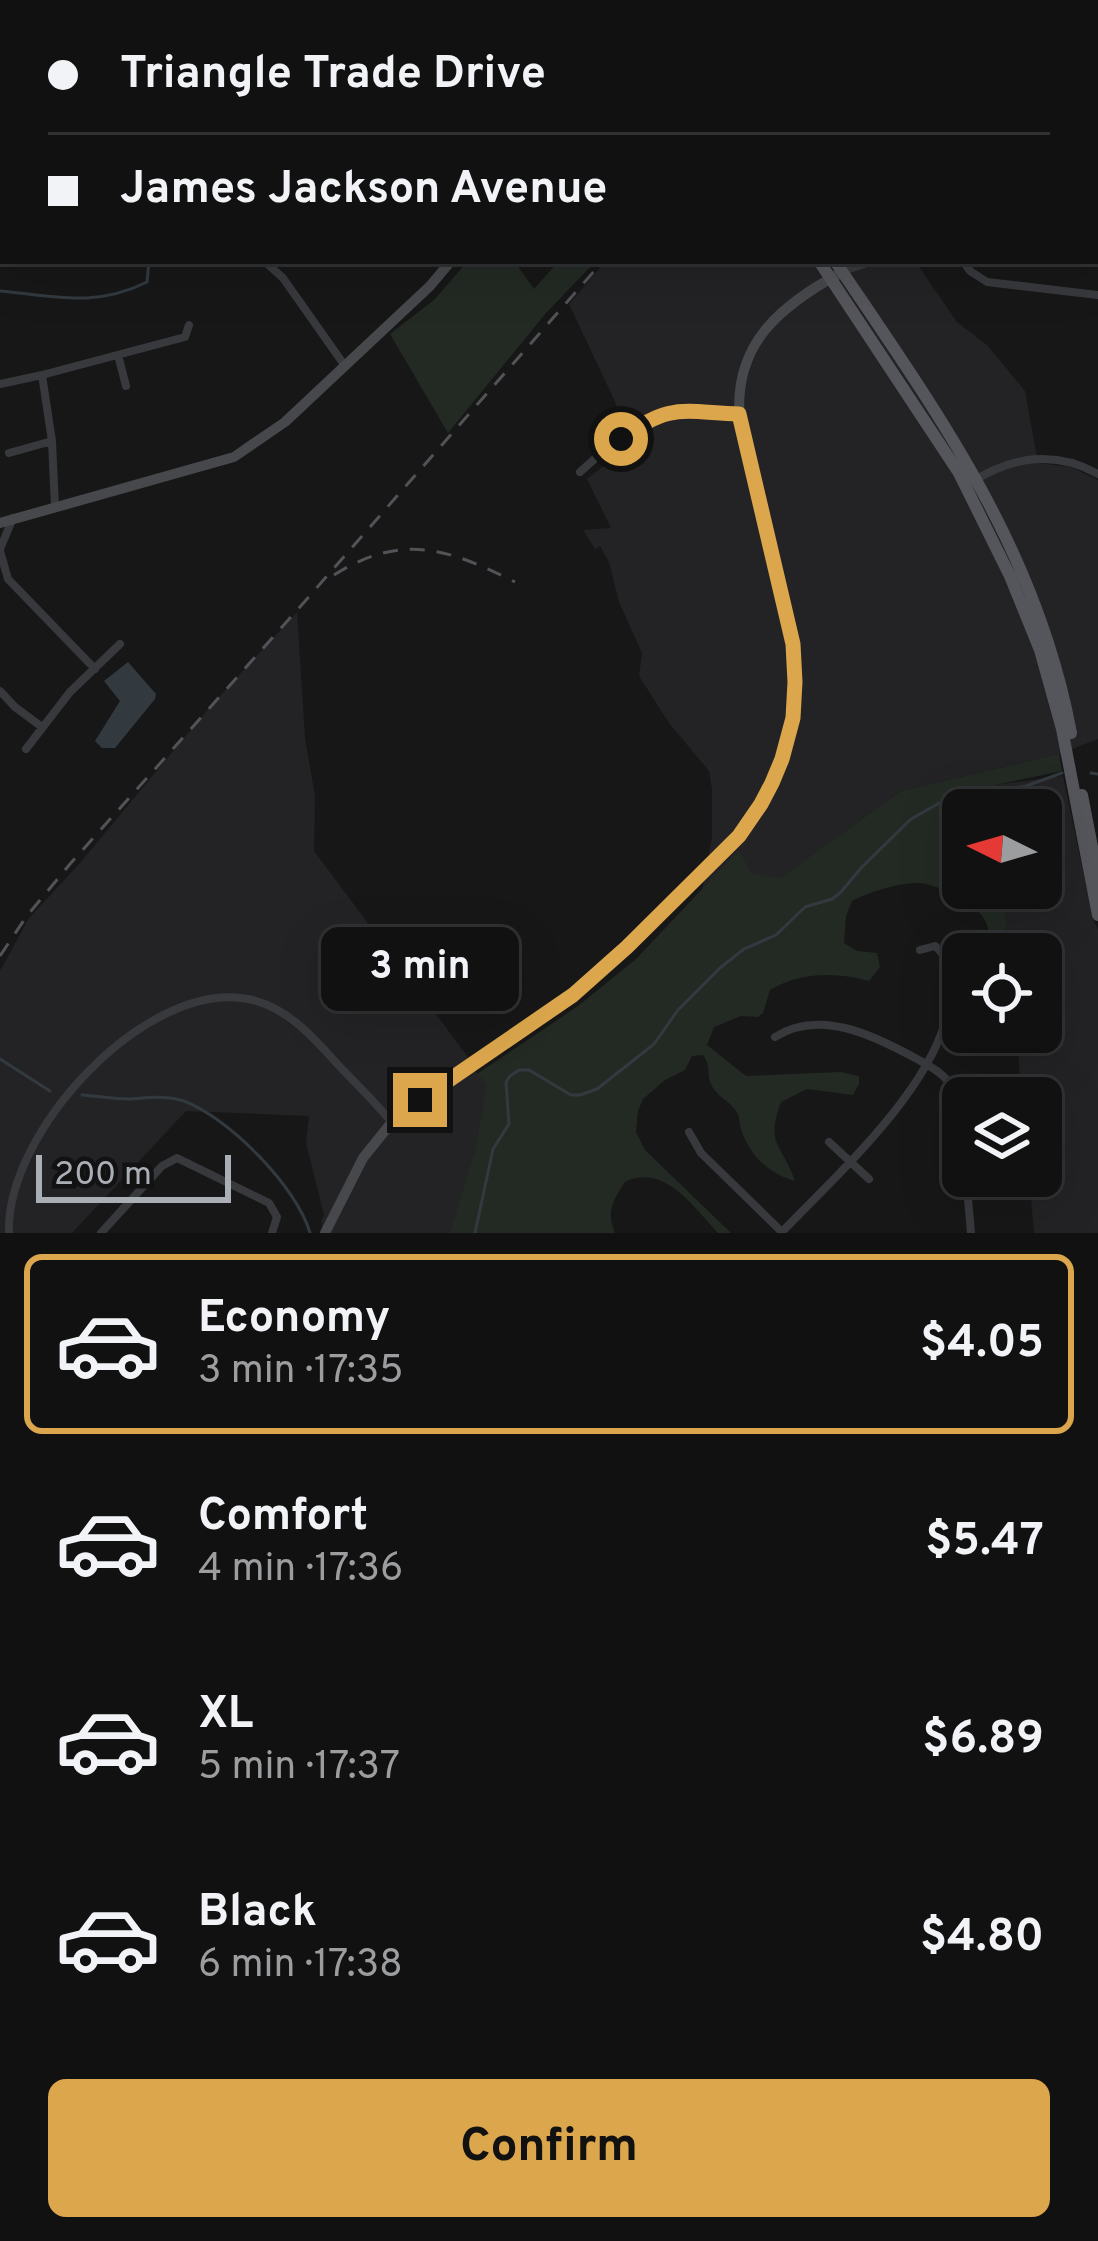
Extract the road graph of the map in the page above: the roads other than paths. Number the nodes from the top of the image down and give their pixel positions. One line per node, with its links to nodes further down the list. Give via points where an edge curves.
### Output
1 (267, 264): 8 (street)
2 (448, 264): 8 (street)
3 (966, 264): 5 (street, via 987,282)
4 (836, 270): 12 (street, via 760,334 744,366); 17 (main road)
5 (1098, 295)
6 (189, 325): 7 (street, via 185,337)
7 (118, 355): 9 (street); 11 (street)
8 (344, 365): 18 (street, via 234,457)
9 (42, 375): 10 (street); 13 (street)
10 (0, 383)
11 (125, 386)
12 (739, 414): 15 (street, via 664,413); 33 (street, via 793,644 793,718 767,794 720,856 586,983)
13 (52, 441): 14 (street); 18 (street)
14 (9, 453)
15 (580, 472)
16 (1098, 474): 17 (street, via 1046,458 1007,464)
17 (972, 482): 26 (main road, via 1028,584); 28 (main road, via 1050,683)
18 (55, 507): 19 (street)
19 (7, 520): 20 (street)
20 (0, 550): 22 (street, via 8,579)
21 (120, 644): 22 (street)
22 (95, 669): 24 (street)
23 (0, 691): 24 (street)
24 (42, 727): 25 (street)
25 (26, 749)
26 (1094, 832): 27 (main road)
27 (1098, 878)
28 (1098, 915)
29 (920, 950): 31 (street, via 939,949 950,986 946,1023)
30 (775, 1036): 31 (street, via 790,1027 850,1029)
31 (926, 1064): 32 (street); 36 (street)
32 (944, 1077)
33 (392, 1122): 40 (street, via 280,1010 248,999 197,1001 135,1034 77,1083 28,1157); 43 (street, via 362,1160)
34 (689, 1132): 39 (street)
35 (830, 1142): 36 (street)
36 (849, 1161): 37 (street); 39 (street)
37 (869, 1179)
38 (968, 1197): 44 (street)
39 (781, 1232)
40 (9, 1233)
41 (101, 1233): 42 (street, via 177,1158 269,1203 277,1217)
42 (272, 1233)
43 (325, 1233)
44 (971, 1233)

